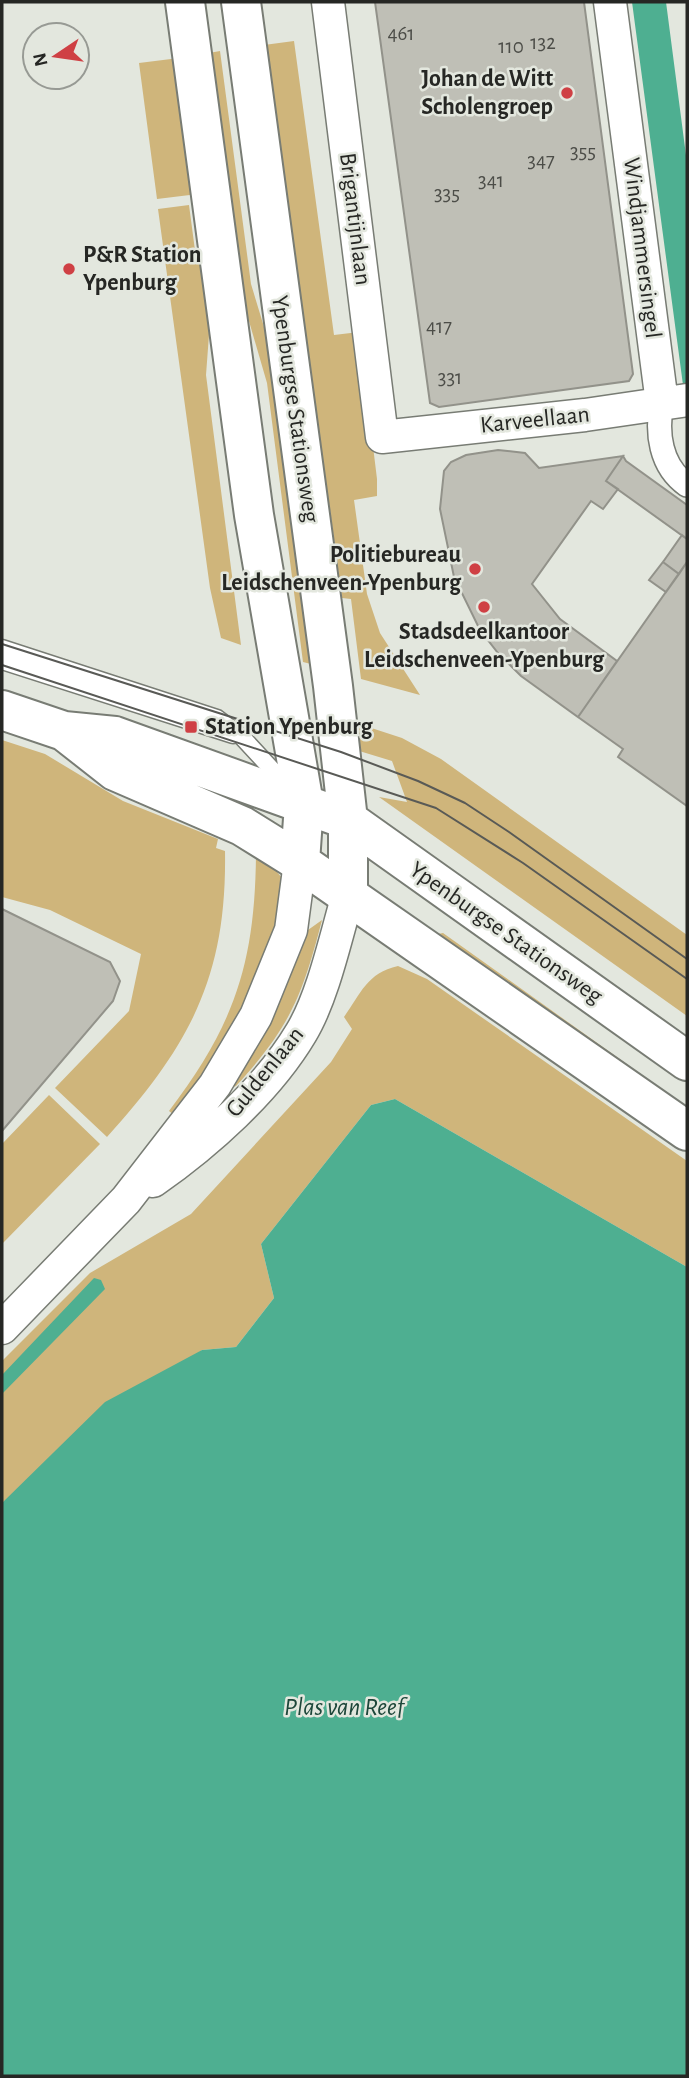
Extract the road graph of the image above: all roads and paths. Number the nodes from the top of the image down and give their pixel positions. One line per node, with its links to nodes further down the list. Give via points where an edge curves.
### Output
1 (185, 2): 13 (main road, via 251,501)
2 (241, 2): 14 (main road, Ypenburgse Stationsweg)
3 (328, 2): 6 (street, Brigantijnlaan)
4 (610, 2): 5 (street, Windjammersingel)
5 (677, 401): 6 (street, Karveellaan); 7 (street, Windjammersingel, via 658,439 679,479)
6 (382, 437)
7 (687, 485)
8 (2, 648): 12 (lane, via 217,718)
9 (2, 661): 12 (lane)
10 (2, 710): 11 (main road)
11 (64, 731): 13 (main road, via 115,736); 15 (main road, via 115,771 242,826)
12 (242, 737): 13 (lane)
13 (304, 804): 14 (main road); 15 (main road)
14 (348, 820): 16 (main road, Guldenlaan); 17 (main road, Ypenburgse Stationsweg)
15 (300, 862): 16 (main road); 19 (street, Guldenlaan, via 291,930 256,1016 215,1085)
16 (348, 895): 18 (main road); 19 (street, Guldenlaan, via 302,1032 201,1147)
17 (687, 1061)
18 (687, 1131)
19 (126, 1200): 20 (street, Guldenlaan)
20 (2, 1328)

